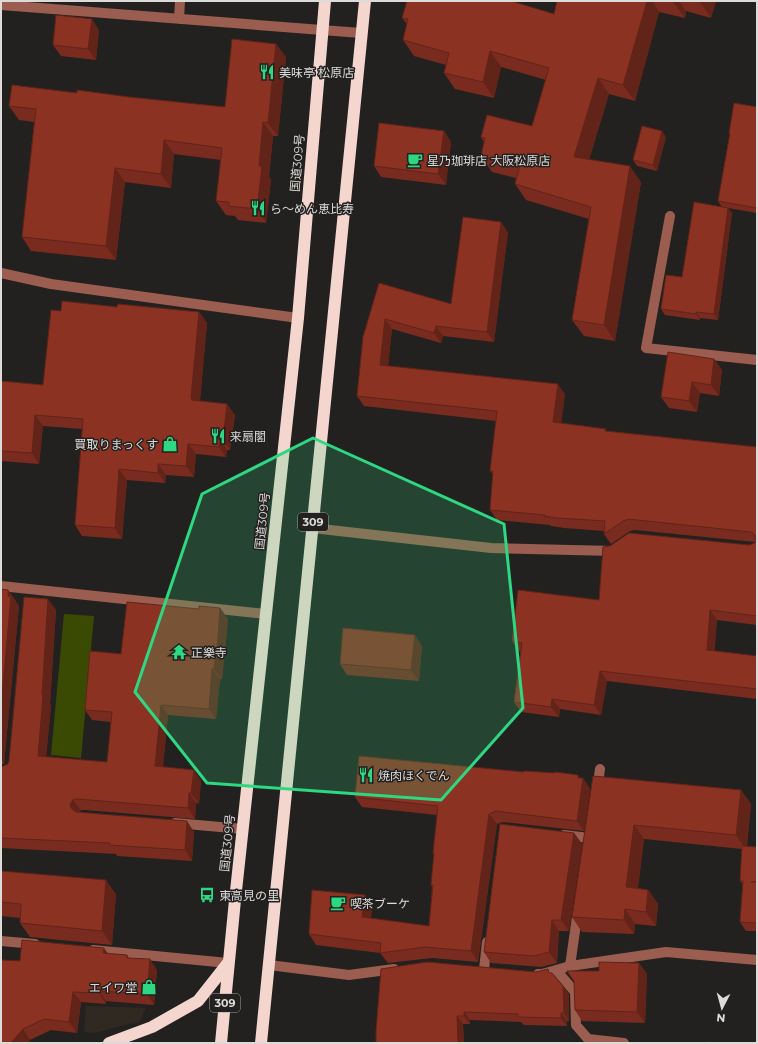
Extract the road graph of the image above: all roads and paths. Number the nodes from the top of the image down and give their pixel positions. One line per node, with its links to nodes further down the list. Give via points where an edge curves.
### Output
1 (180, 1): 6 (street)
2 (325, 1): 7 (highway, 国道309号 / 309)
3 (365, 1): 8 (highway, 309)
4 (1, 5): 5 (street)
5 (38, 5): 6 (street)
6 (178, 19): 7 (street)
7 (322, 30): 8 (street); 11 (highway, 国道309号 / 309)
8 (361, 34): 13 (highway, 309)
9 (670, 216): 12 (street, via 646,348)
10 (1, 272): 11 (street, via 51,284)
11 (298, 318): 16 (highway, 国道309号 / 309)
12 (757, 360)
13 (312, 528): 14 (street, via 491,548 613,551); 30 (highway, 309)
14 (624, 543)
15 (1, 586): 16 (street, via 27,592)
16 (266, 614): 20 (highway, 国道309号 / 309)
17 (600, 769): 18 (street)
18 (596, 800)
19 (163, 822): 20 (street)
20 (243, 829): 29 (highway, 国道309号 / 309)
21 (558, 834): 22 (street)
22 (590, 838)
23 (580, 898): 31 (street)
24 (489, 930): 33 (street)
25 (1, 941): 26 (street)
26 (46, 945)
27 (83, 949): 29 (street)
28 (757, 960): 31 (street, via 666,952)
29 (228, 962): 36 (highway, via 198,1001 152,1027); 37 (highway, 国道309号 / 309)
30 (269, 965): 32 (street, via 349,975); 38 (highway, 309)
31 (570, 966): 34 (street)
32 (403, 968)
33 (484, 969)
34 (556, 970): 35 (street, via 542,974); 39 (street, via 575,992 576,1025 588,1039)
35 (527, 973)
36 (109, 1043)
37 (221, 1043)
38 (261, 1043)
39 (624, 1043)

